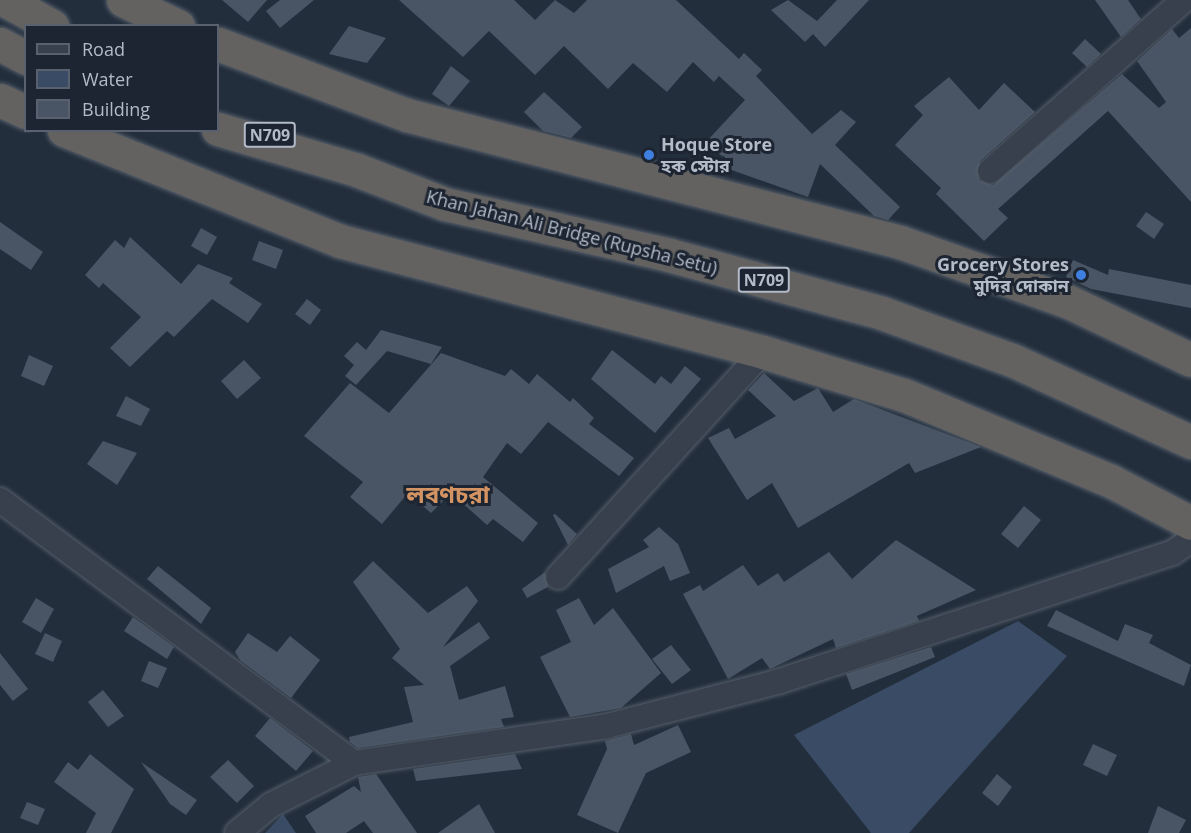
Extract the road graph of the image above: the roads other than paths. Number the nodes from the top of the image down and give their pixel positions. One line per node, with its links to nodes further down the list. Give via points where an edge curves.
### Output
1 (5, 0): 4 (highway)
2 (123, 0): 5 (highway)
3 (1184, 0): 15 (street)
4 (48, 24)
5 (174, 24)
6 (0, 44): 8 (highway)
7 (219, 44): 17 (highway, via 407,115 900,242 1067,302)
8 (24, 57)
9 (0, 100): 11 (highway)
10 (219, 110): 14 (highway, N709)
11 (24, 111)
12 (219, 129): 14 (highway, N709)
13 (69, 132): 16 (highway, via 340,241)
14 (322, 162): 18 (highway, Khan Jahan Ali Bridge (Rupsha Setu) / N709, via 445,204 669,255 882,313 1012,360)
15 (990, 171)
16 (763, 352): 20 (highway, via 904,395 1111,481); 22 (street)
17 (1191, 360)
18 (1191, 442)
19 (0, 500): 23 (street)
20 (1191, 523)
21 (1191, 540): 23 (street, via 1172,553 777,682 607,726)
22 (558, 577)
23 (354, 763): 24 (street, via 271,805)
24 (237, 833)

